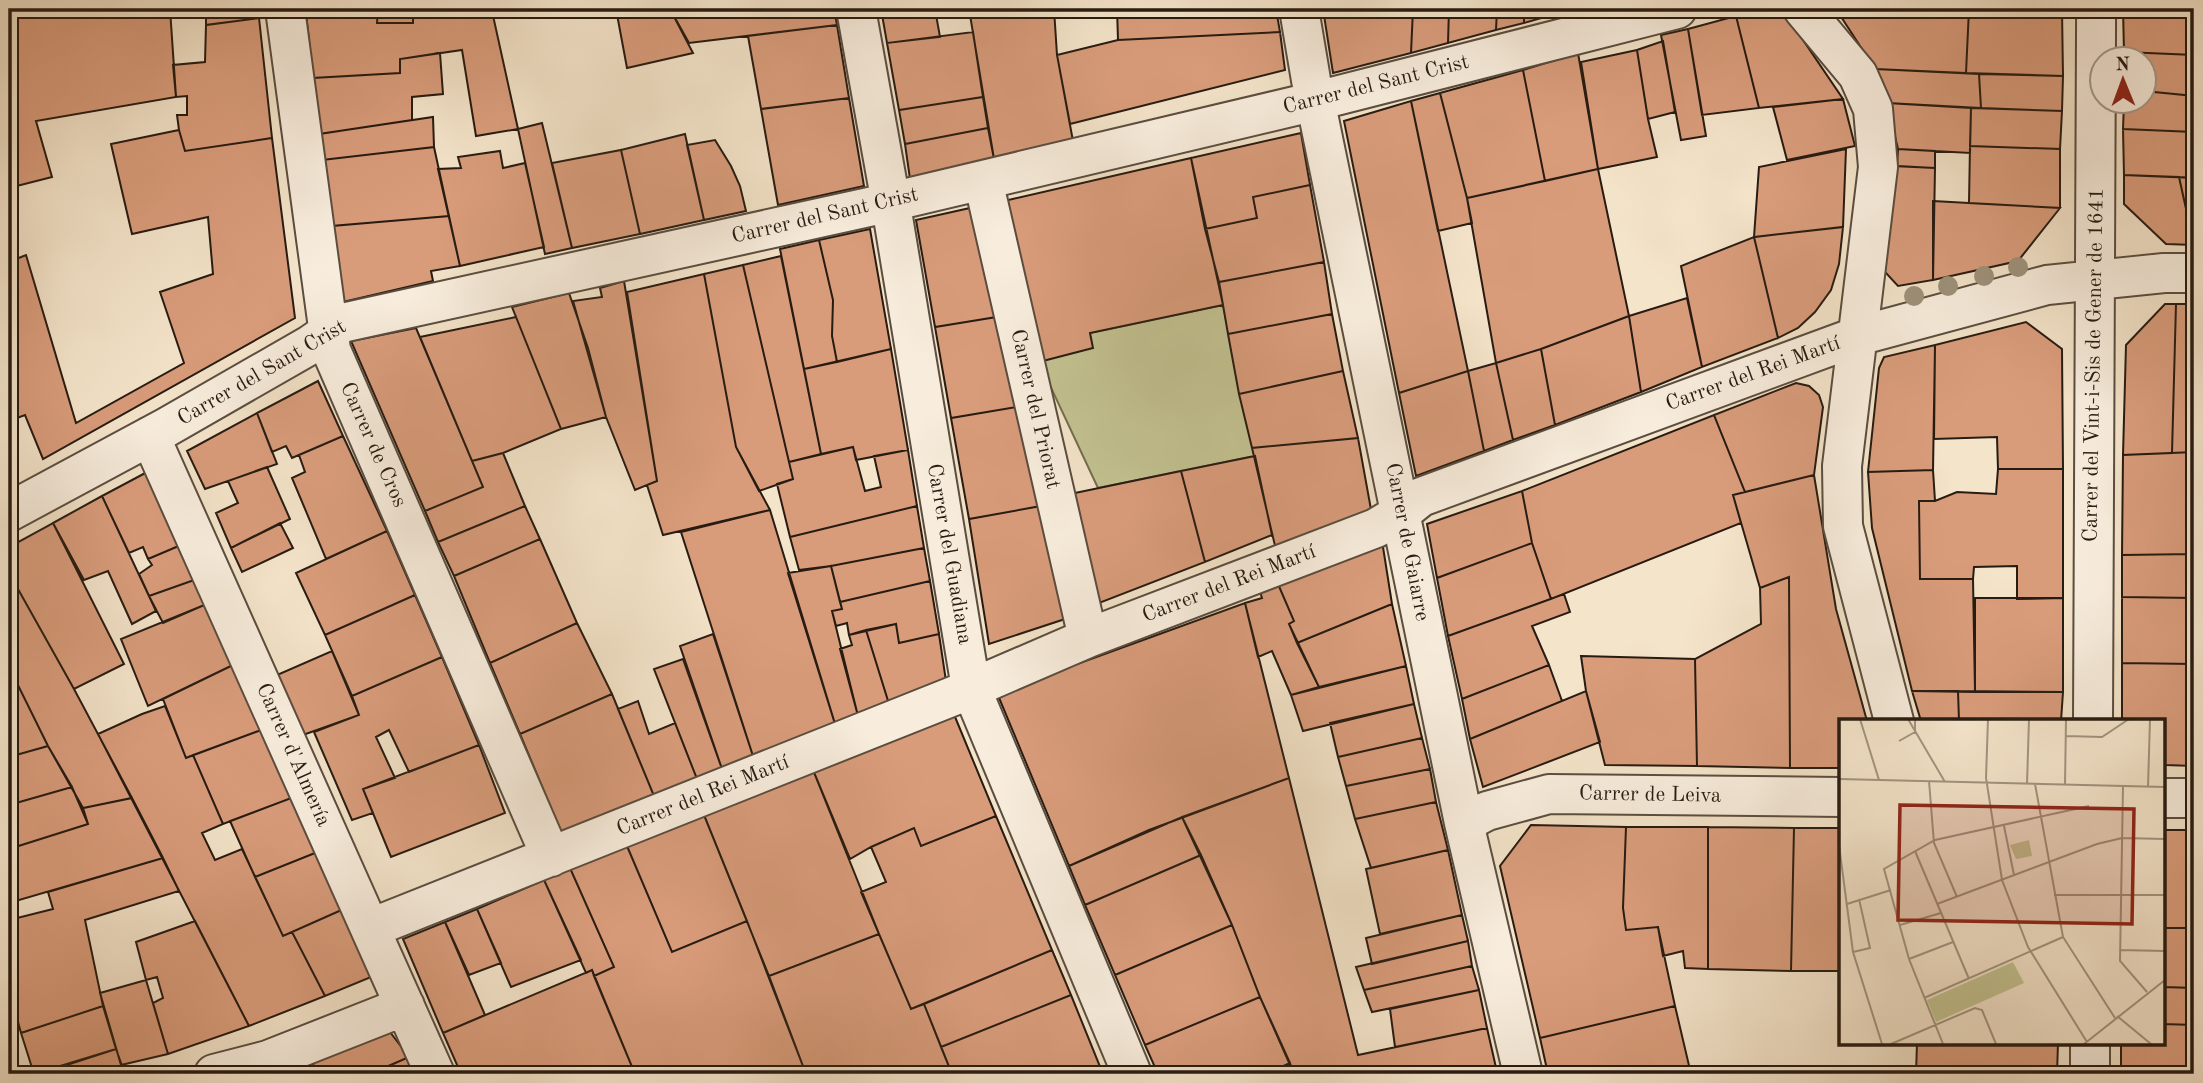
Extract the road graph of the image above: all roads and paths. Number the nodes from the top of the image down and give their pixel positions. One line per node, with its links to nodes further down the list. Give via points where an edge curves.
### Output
1 (285, 9): 12 (street, Carrer de Cros)
2 (856, 9): 9 (street, Carrer del Guadiana)
3 (1299, 9): 7 (street, Carrer de Gaiarre)
4 (1677, 9): 7 (street, Carrer del Sant Crist)
5 (1803, 9): 13 (street, via 1858,75 1873,109 1878,167)
6 (2096, 9): 11 (street, Carrer del Vint-i-Sis de Gener de 1641)
7 (1316, 101): 8 (street, Carrer del Sant Crist); 16 (street, Carrer de Gaiarre)
8 (984, 180): 9 (street, Carrer del Sant Crist); 17 (street, Carrer del Priorat)
9 (891, 201): 12 (street, Carrer del Sant Crist, via 342,323); 18 (street, Carrer del Guadiana)
10 (2194, 273): 11 (street, Carrer del Rei Martí)
11 (2096, 279): 13 (street, Carrer del Rei Martí, via 2047,285); 20 (street, Carrer del Vint-i-Sis de Gener de 1641)
12 (327, 332): 14 (street, Carrer del Sant Crist); 25 (street, Carrer de Cros)
13 (1857, 336): 16 (street, Carrer del Rei Martí, via 1421,497); 19 (street, via 1842,466 1843,526)
14 (150, 436): 15 (street, Carrer del Sant Crist); 26 (street, Carrer d'Almería)
15 (9, 512)
16 (1401, 513): 17 (street, Carrer del Rei Martí, via 1376,528); 24 (street, Carrer de Gaiarre)
17 (1088, 638): 18 (street, Carrer del Rei Martí)
18 (971, 688): 25 (street, Carrer del Rei Martí); 31 (street, Carrer del Guadiana)
19 (1893, 719)
20 (2093, 719)
21 (1839, 797): 24 (street, Carrer de Leiva, via 1549,794 1487,811)
22 (2164, 798): 23 (street)
23 (2194, 798)
24 (1464, 823): 32 (street, Carrer de Gaiarre)
25 (551, 857): 26 (street, Carrer del Rei Martí)
26 (371, 928): 27 (street, Carrer d'Almería)
27 (405, 1006): 29 (street, via 268,1060); 30 (street, Carrer d'Almería)
28 (2090, 1044): 33 (street)
29 (214, 1074)
30 (435, 1074)
31 (1132, 1074)
32 (1523, 1074)
33 (2090, 1074)

